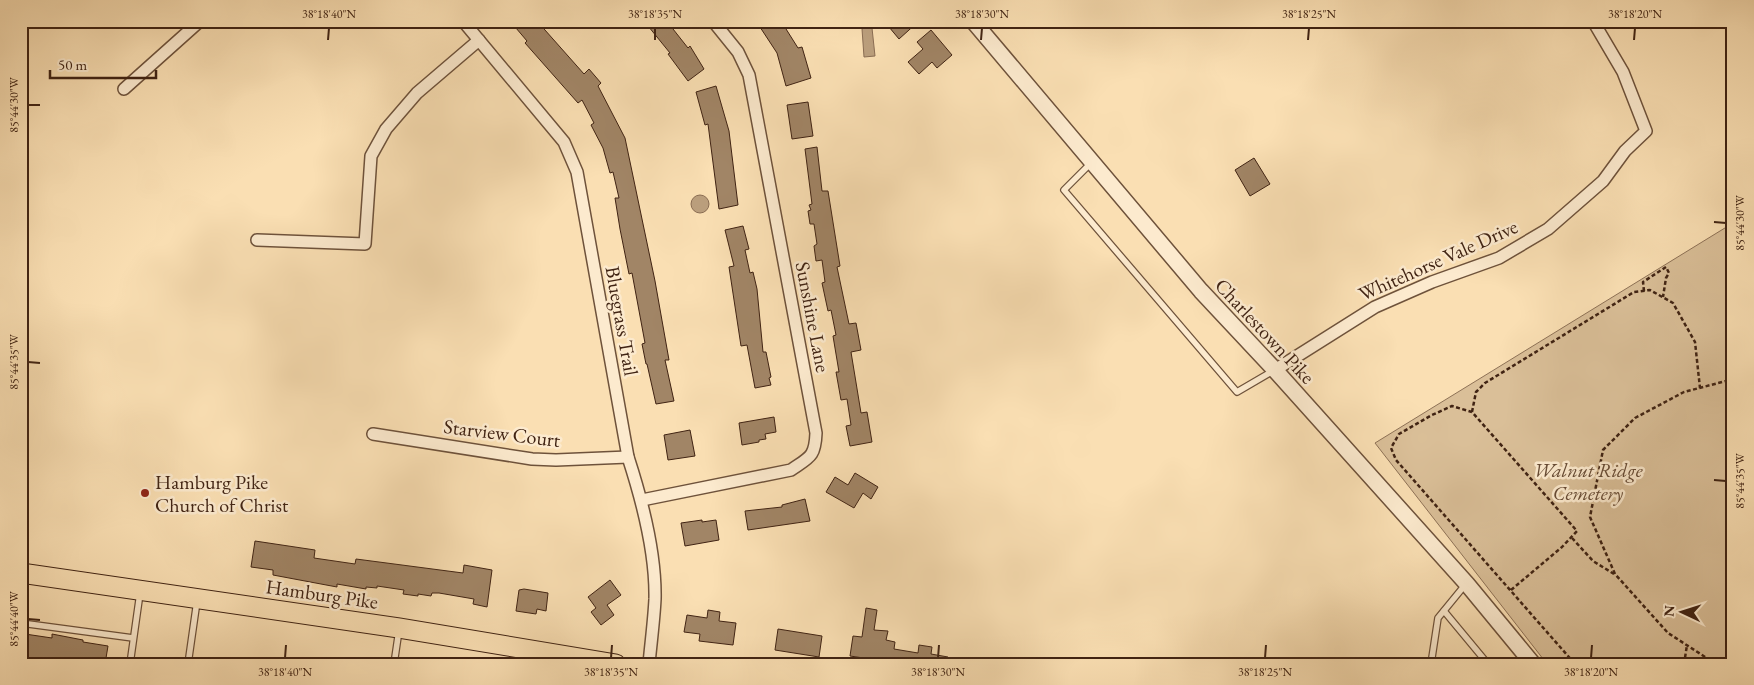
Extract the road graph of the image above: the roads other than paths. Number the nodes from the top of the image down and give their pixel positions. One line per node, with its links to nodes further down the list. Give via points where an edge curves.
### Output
1 (200, 21): 7 (street)
2 (463, 21): 6 (street, Bluegrass Trail)
3 (713, 21): 13 (street, Sunshine Lane, via 738,52 749,75 816,433 815,450 791,470)
4 (972, 21): 8 (street, Charlestown Pike)
5 (1593, 21): 10 (street, Whitehorse Vale Drive, via 1623,72 1646,131 1603,181 1548,229 1499,258 1375,307)
6 (479, 40): 9 (street, via 416,92 386,129 371,156 364,244); 12 (street, Bluegrass Trail, via 564,142 577,172)
7 (124, 89)
8 (1092, 163): 10 (street, Charlestown Pike, via 1201,291); 10 (lane, via 1064,190 1237,392)
9 (257, 240)
10 (1275, 370): 15 (street, Charlestown Pike)
11 (373, 434): 12 (street, Starview Court, via 532,459)
12 (628, 457): 13 (street, Bluegrass Trail)
13 (642, 500): 26 (street, Bluegrass Trail, via 655,598)
14 (21, 573): 16 (main road, Hamburg Pike)
15 (1467, 584): 18 (lane); 29 (street, Charlestown Pike)
16 (140, 591): 17 (main road, Hamburg Pike); 21 (lane)
17 (198, 599): 20 (main road, Hamburg Pike); 23 (lane)
18 (1444, 611): 27 (lane, via 1438,618); 28 (lane)
19 (21, 623): 21 (lane)
20 (399, 628): 24 (lane); 25 (main road, Hamburg Pike)
21 (133, 638): 22 (lane)
22 (130, 664)
23 (188, 664)
24 (394, 664)
25 (616, 664)
26 (649, 664)
27 (1431, 664)
28 (1488, 664)
29 (1533, 664)

